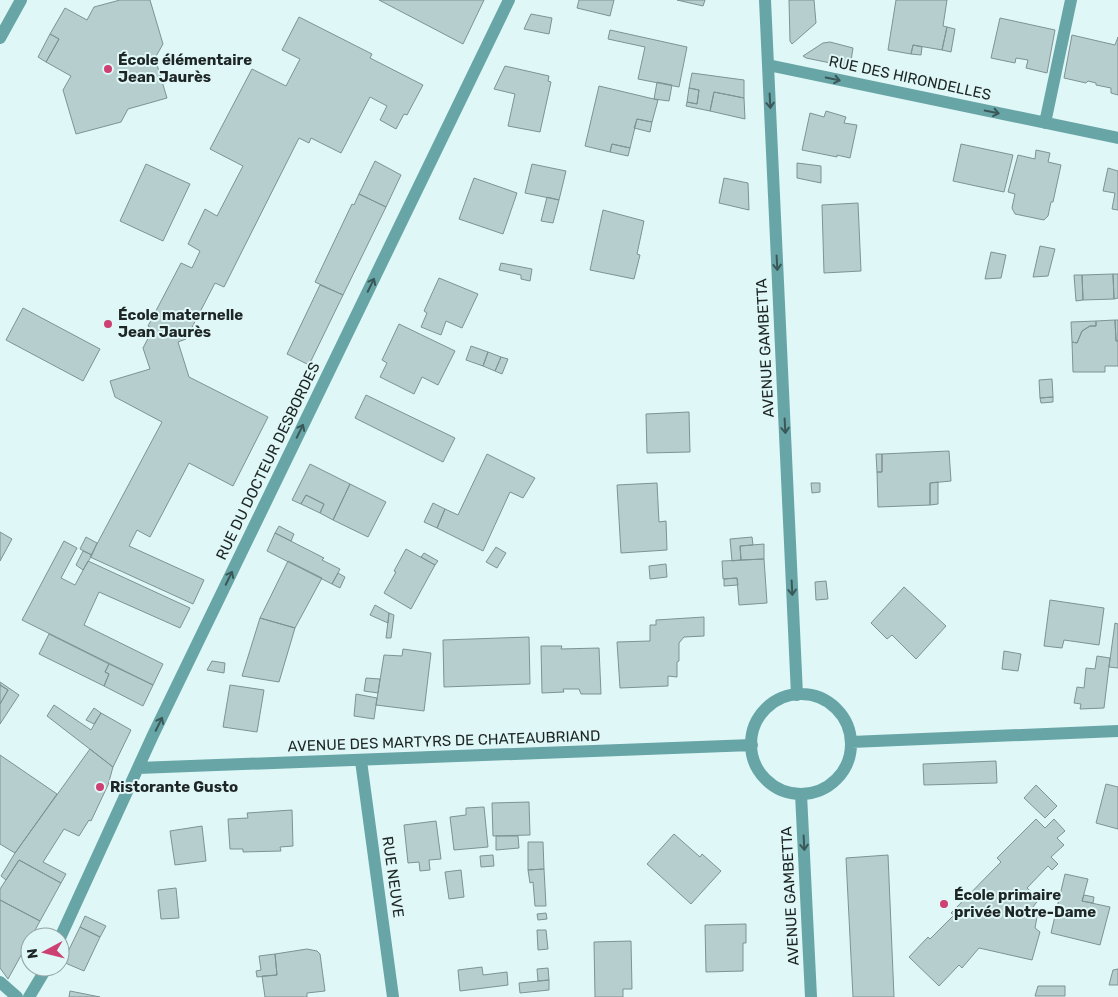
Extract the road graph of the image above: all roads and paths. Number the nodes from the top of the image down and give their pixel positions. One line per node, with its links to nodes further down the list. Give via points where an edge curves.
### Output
1 (21, 0): 5 (street)
2 (509, 0): 14 (street, RUE DU DOCTEUR DESBORDES, one-way to 2)
3 (765, 0): 6 (street, AVENUE GAMBETTA)
4 (1071, 0): 7 (street)
5 (0, 38)
6 (768, 65): 7 (street, RUE DES HIRONDELLES, one-way to 7); 9 (street, AVENUE GAMBETTA, one-way to 9)
7 (1045, 123): 8 (street, RUE DES HIRONDELLES)
8 (1118, 138)
9 (797, 695): 11 (street, via 808,695 830,703 845,720); 12 (street, via 779,700 764,711 755,727)
10 (1118, 731): 11 (street)
11 (851, 742): 15 (street, via 850,756 837,779 814,793)
12 (752, 745): 13 (street, AVENUE DES MARTYRS DE CHATEAUBRIAND); 15 (street, via 753,758 766,780 788,793)
13 (361, 761): 14 (street, AVENUE DES MARTYRS DE CHATEAUBRIAND); 21 (street, RUE NEUVE)
14 (138, 768): 16 (street, RUE DU DOCTEUR DESBORDES)
15 (801, 794): 22 (street, AVENUE GAMBETTA, one-way to 22)
16 (65, 927)
17 (41, 977): 20 (street)
18 (0, 982): 19 (street)
19 (17, 997)
20 (29, 997)
21 (393, 997)
22 (811, 997)

